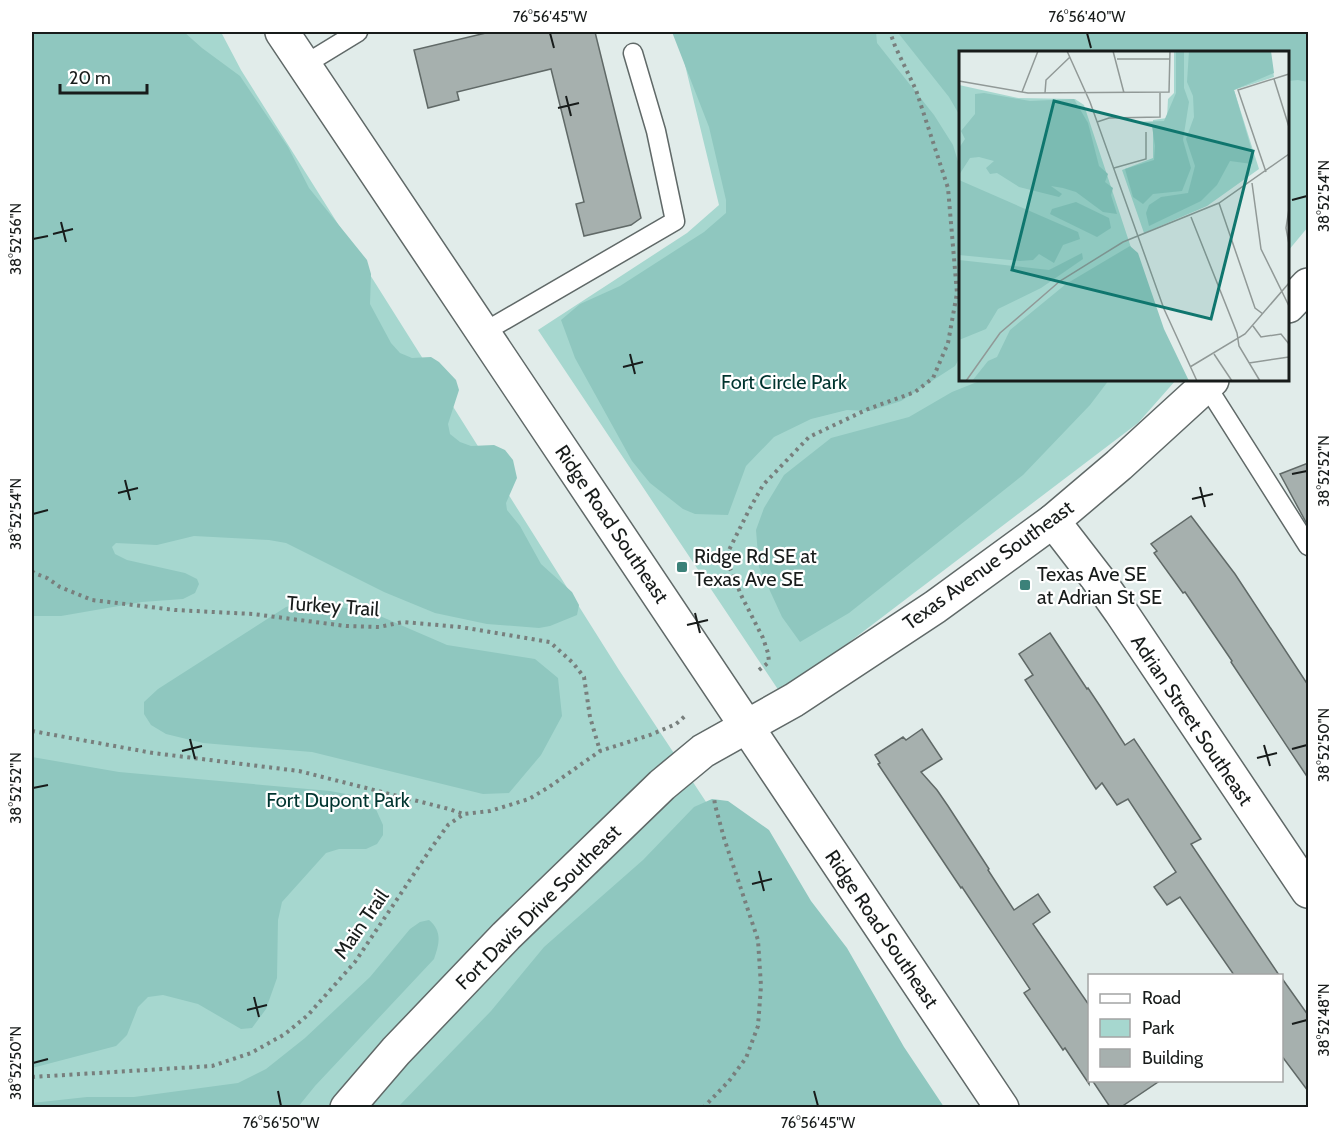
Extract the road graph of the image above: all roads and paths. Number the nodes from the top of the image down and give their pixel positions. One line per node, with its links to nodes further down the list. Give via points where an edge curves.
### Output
1 (282, 32): 5 (main road, Ridge Road Southeast)
2 (358, 32): 5 (lane)
3 (891, 32): 13 (path, via 916,90 948,188 957,293 948,343 933,378 915,392 867,409 809,437 763,486 748,510 727,554 768,653 769,662)
4 (633, 53): 8 (lane, via 656,131 675,221)
5 (304, 65): 8 (main road, Ridge Road Southeast)
6 (1308, 285): 7 (main road)
7 (1289, 304)
8 (484, 332): 15 (main road, Ridge Road Southeast)
9 (1209, 382): 10 (main road, Texas Avenue Southeast); 11 (lane)
10 (1053, 521): 15 (main road, Texas Avenue Southeast, via 911,624); 20 (main road, Adrian Street Southeast, via 1097,578)
11 (1308, 546)
12 (32, 570): 17 (path, Turkey Trail, via 92,600 346,626 379,627 403,622 460,627 550,642 584,677)
13 (759, 670)
14 (685, 716): 17 (path, via 650,735)
15 (746, 727): 22 (main road, Fort Davis Drive Southeast, via 703,751 638,807 506,936); 24 (main road, Ridge Road Southeast)
16 (32, 731): 19 (path, via 153,753 299,771)
17 (600, 751): 19 (path, via 529,799 490,812)
18 (714, 797): 23 (path, via 758,940 761,986 758,1026 746,1058)
19 (464, 814): 21 (path, Main Trail, via 448,825 355,962 308,1016 285,1034 251,1053 212,1066)
20 (1308, 891)
21 (32, 1077)
22 (347, 1107)
23 (703, 1107)
24 (1002, 1107)

